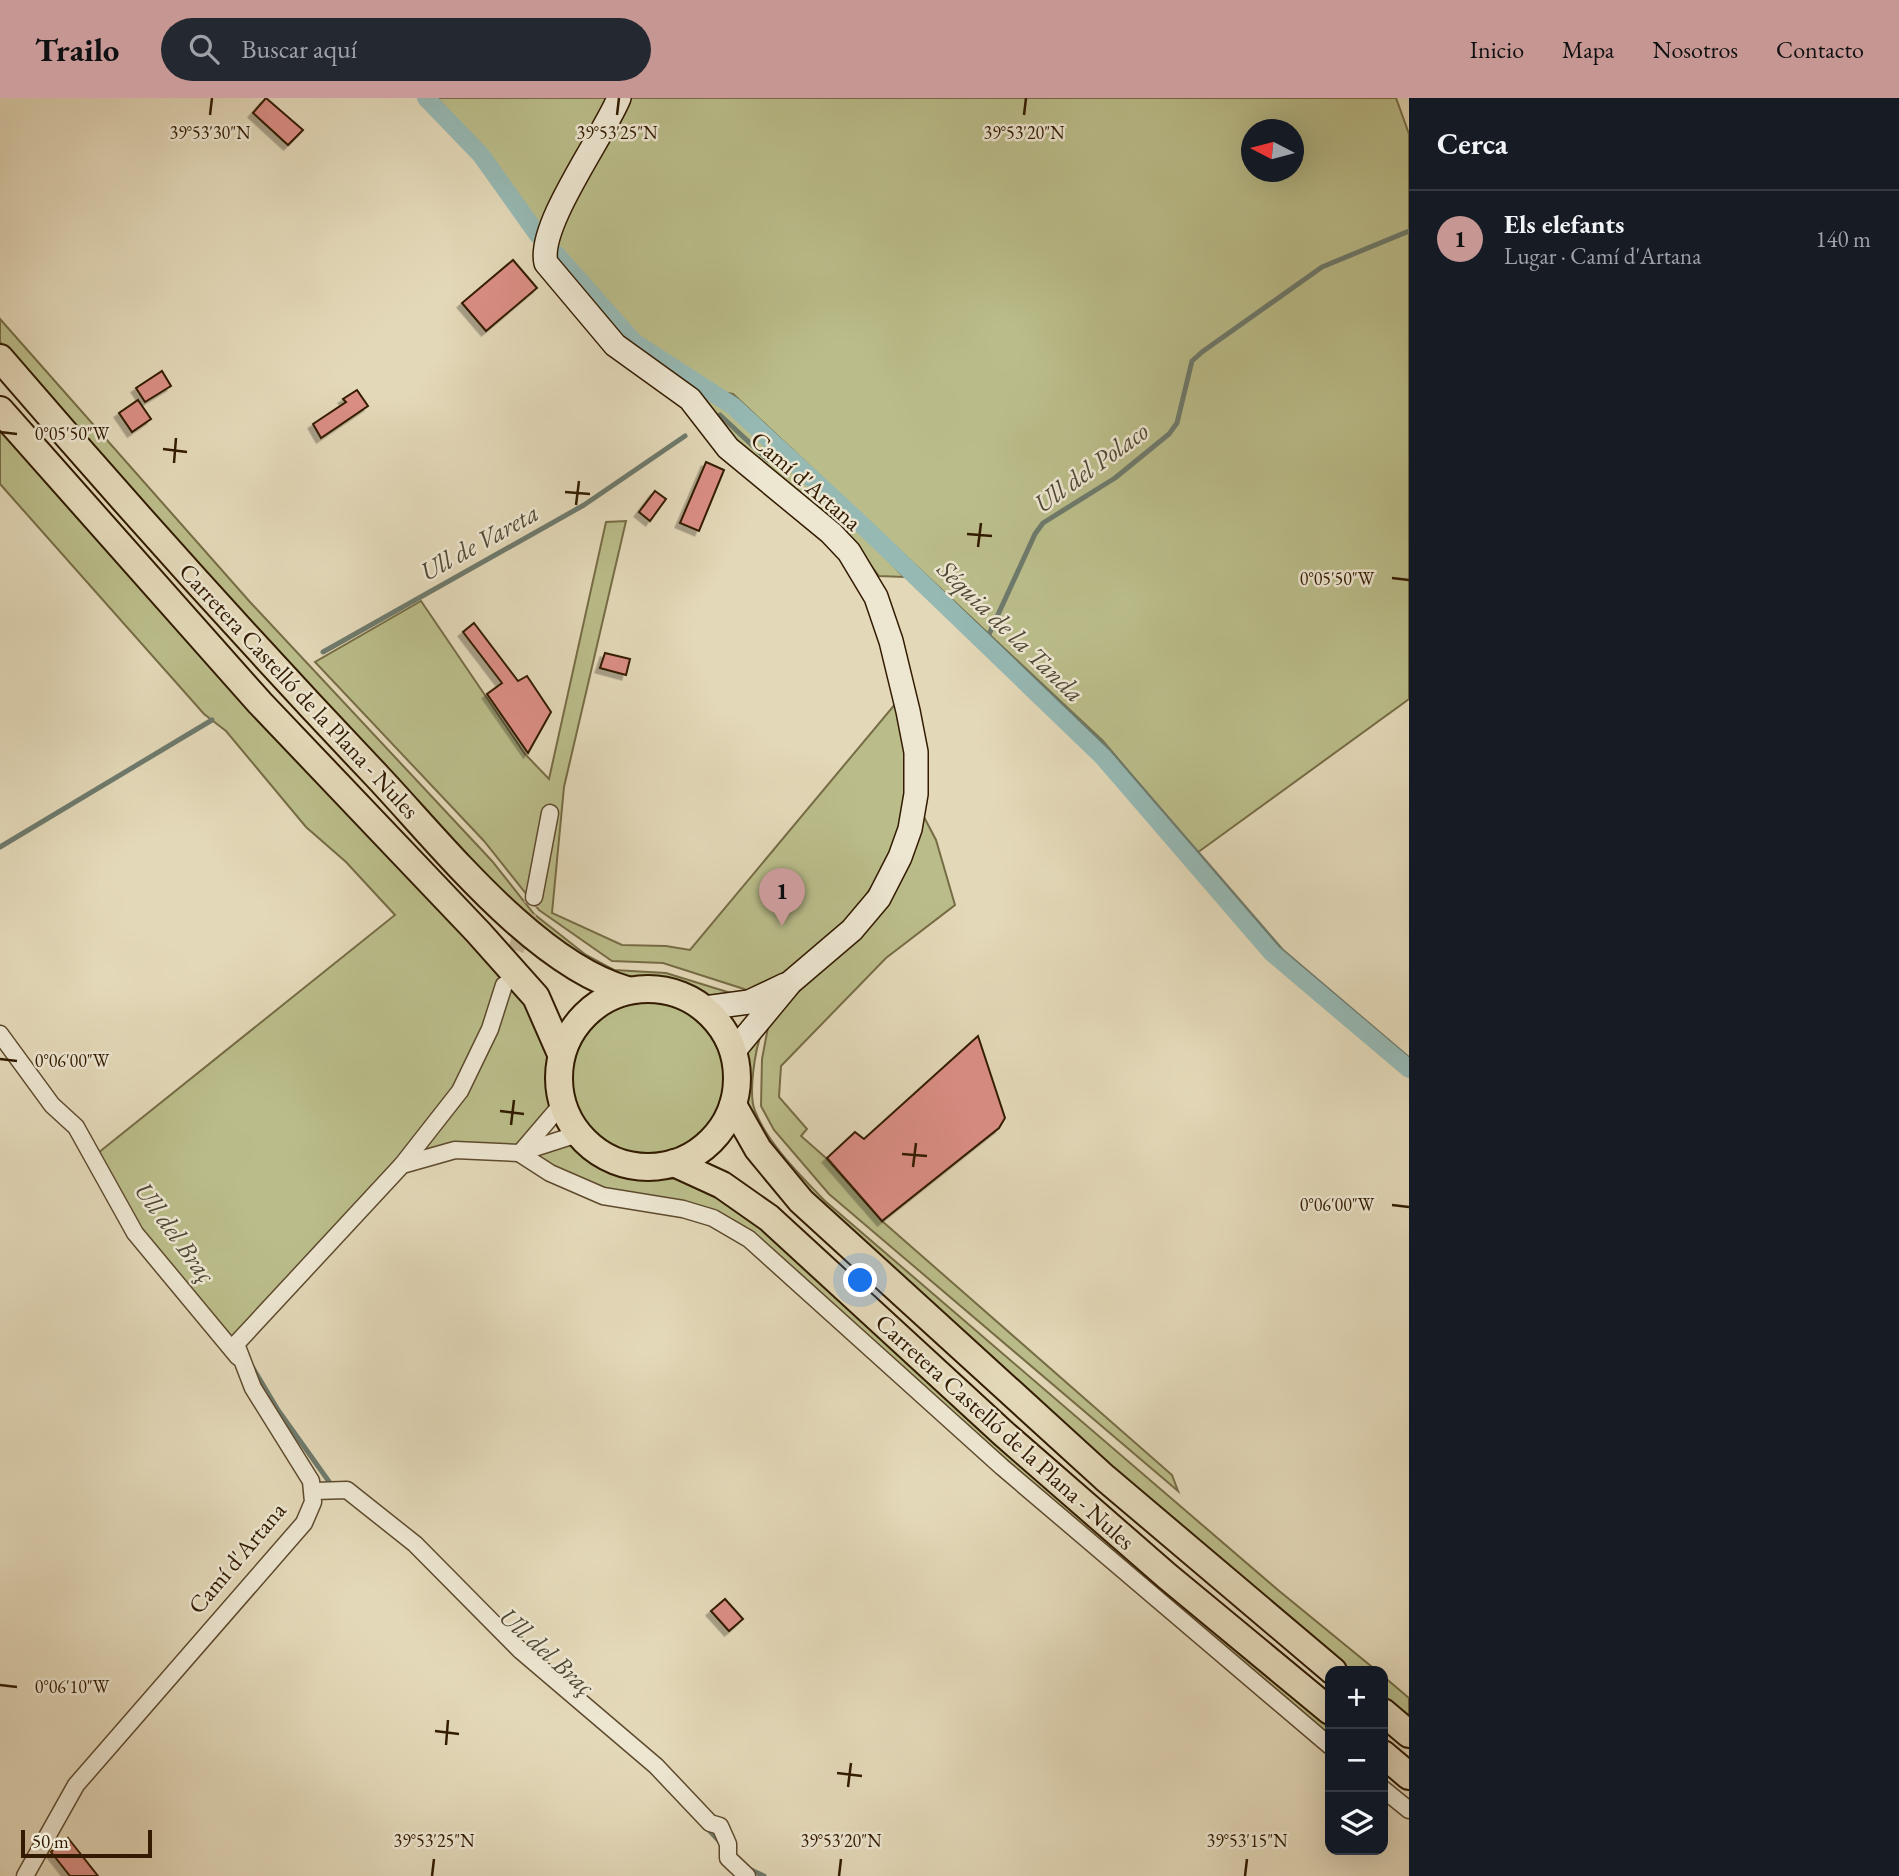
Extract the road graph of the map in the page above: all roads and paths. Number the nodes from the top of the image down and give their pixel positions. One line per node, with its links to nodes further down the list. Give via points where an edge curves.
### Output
1 (619, 98): 6 (street, Camí d'Artana, via 549,230 546,263 615,345 690,399 728,449 849,552 876,597 908,711 916,794 900,857 879,898 852,930)
2 (0, 358): 8 (main road, Carretera Castelló de la Plana - Nules, via 256,648 497,901 579,970)
3 (0, 410): 12 (main road, Carretera Castelló de la Plana - Nules, via 260,703 536,997)
4 (550, 813): 5 (street)
5 (534, 897)
6 (791, 982): 9 (street, Camí d'Artana, via 749,1002); 11 (street, Camí d'Artana)
7 (504, 985): 18 (street, via 490,1029 460,1091)
8 (627, 990): 9 (main road, via 668,990); 12 (main road, via 598,1003 575,1025)
9 (705, 1008): 11 (main road, via 722,1028)
10 (0, 1034): 19 (street, Camí d'Artana, via 52,1105 76,1127 135,1233)
11 (733, 1052): 14 (main road, via 737,1078)
12 (561, 1054): 13 (main road)
13 (562, 1104): 15 (main road); 16 (street)
14 (733, 1105): 17 (main road, via 700,1150); 21 (main road, Carretera Castelló de la Plana - Nules, via 758,1149 801,1200 1105,1478)
15 (578, 1134): 16 (street); 17 (main road, via 605,1157 639,1167)
16 (519, 1153): 18 (street, via 455,1150); 25 (street, via 550,1173 603,1196 683,1209 713,1218 749,1239 1002,1467)
17 (674, 1163): 22 (main road, Carretera Castelló de la Plana - Nules, via 722,1185 769,1218 1004,1434)
18 (402, 1165): 19 (street, via 236,1345)
19 (240, 1360): 20 (street, Camí d'Artana)
20 (314, 1491): 30 (street, Camí d'Artana, via 304,1523 76,1785); 31 (street, via 347,1490 415,1544 521,1650 656,1766 710,1823 720,1826 728,1858)
21 (1327, 1666)
22 (1325, 1707)
23 (1388, 1716): 24 (main road)
24 (1409, 1734)
25 (1325, 1742)
26 (1388, 1758): 27 (main road)
27 (1409, 1776)
28 (1387, 1792): 29 (street)
29 (1409, 1810)
30 (25, 1876)
31 (747, 1876)

